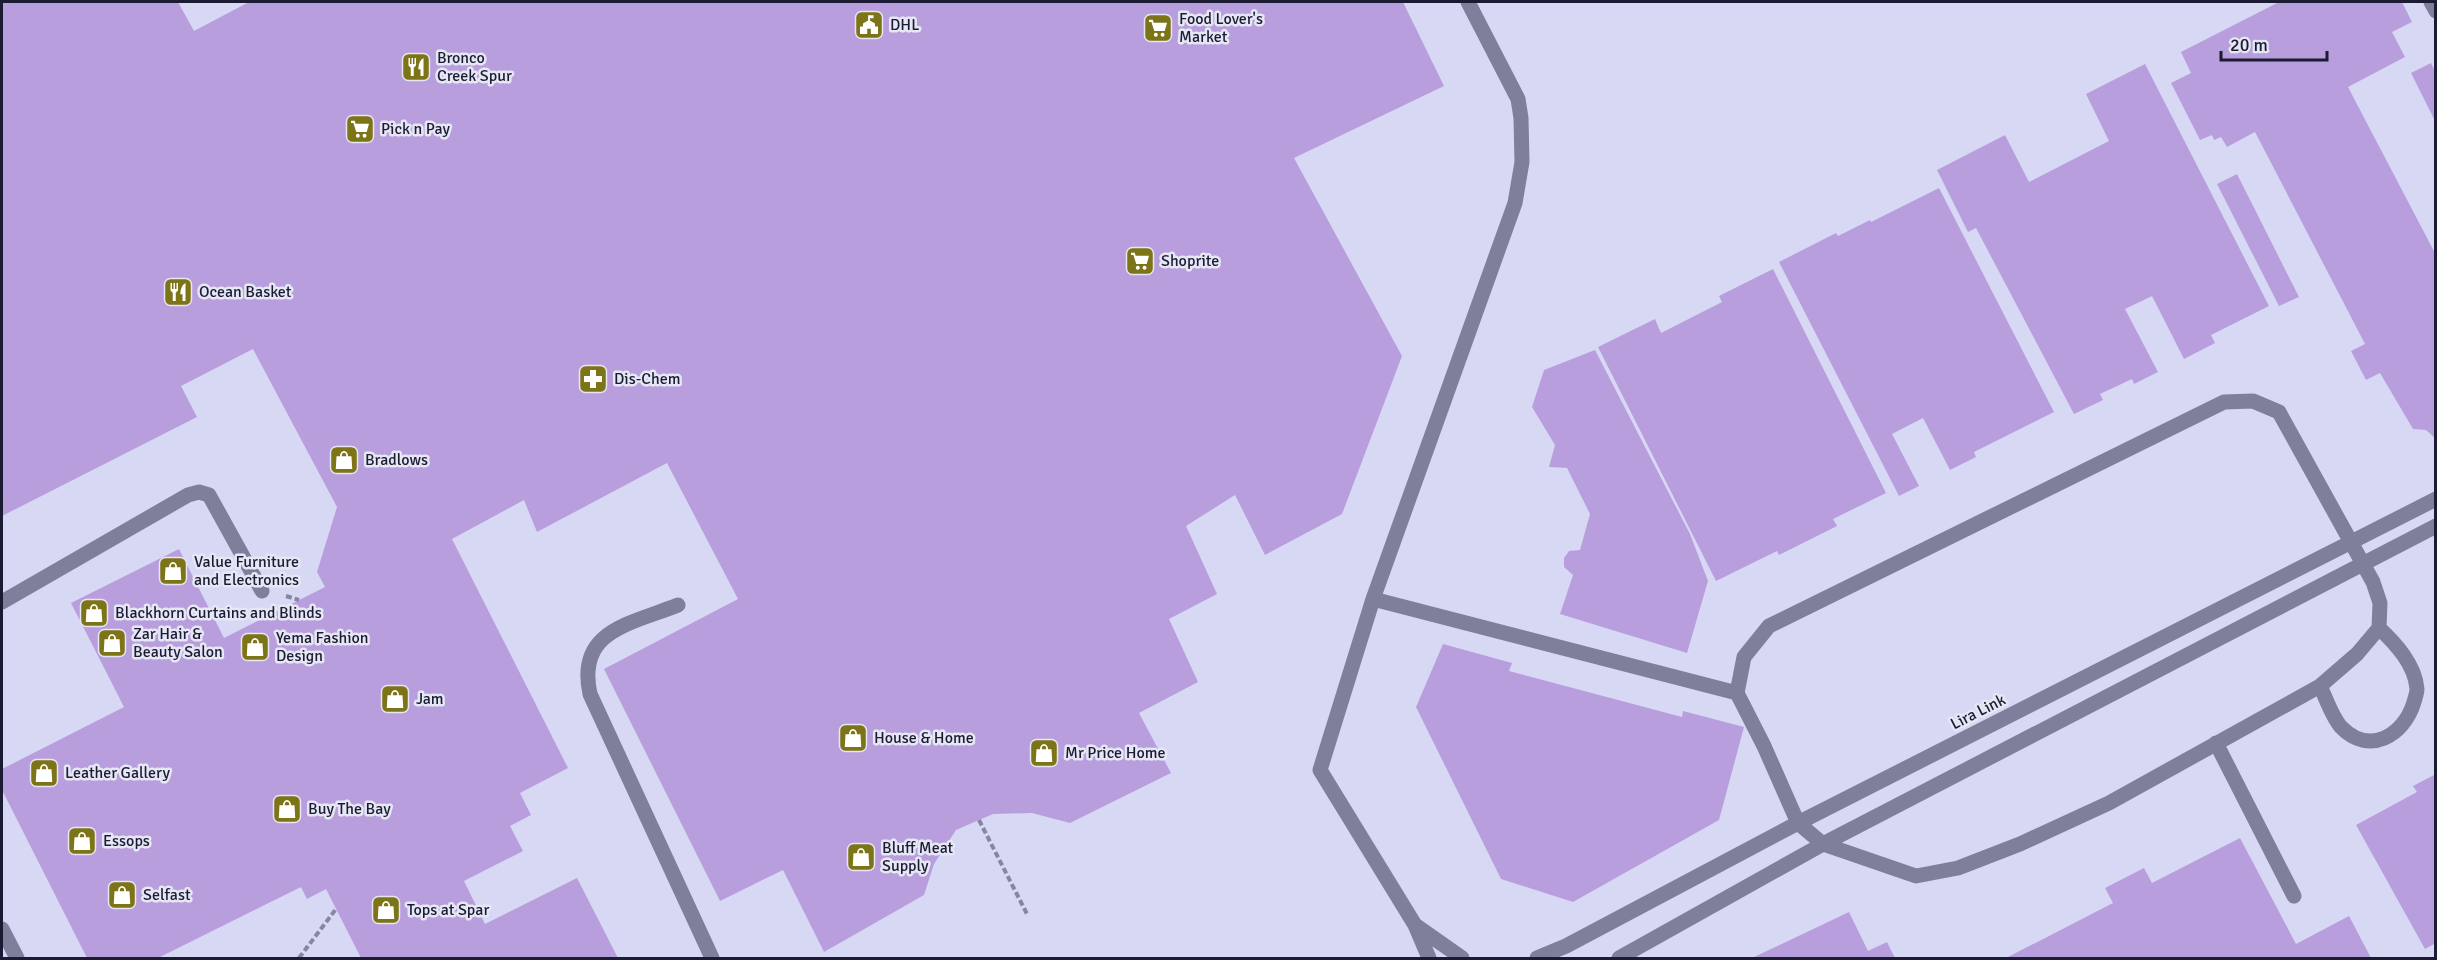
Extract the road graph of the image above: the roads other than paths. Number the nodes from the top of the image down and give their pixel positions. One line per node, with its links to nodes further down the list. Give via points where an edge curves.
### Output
1 (1468, 2): 9 (street, via 1518,99 1522,162 1515,203)
2 (2431, 2): 3 (street)
3 (2436, 11)
4 (2436, 499): 6 (street, Lira Link)
5 (2436, 526): 7 (street)
6 (2351, 545): 7 (street); 14 (street, via 2279,412 2253,401 2224,402 1769,626 1744,657); 16 (street, Lira Link)
7 (2361, 564): 12 (street, via 2380,603); 17 (street)
8 (262, 591): 10 (street, via 209,495 199,492)
9 (1373, 599): 14 (street); 19 (street, via 1320,770)
10 (2, 602)
11 (678, 605): 22 (street, via 613,631 599,641 589,657 586,673 591,694)
12 (2379, 628): 13 (street, via 2357,654); 13 (street, via 2408,663 2417,689 2411,711 2400,729 2385,740 2363,740 2341,727)
13 (2320, 686): 15 (street)
14 (1737, 693): 16 (street)
15 (2216, 743): 17 (street, via 2109,803 1958,868 1917,876); 18 (street)
16 (1798, 823): 17 (street); 25 (street, Lira Link)
17 (1823, 844): 26 (street)
18 (2294, 896)
19 (1414, 925): 23 (street); 24 (street)
20 (2, 929): 21 (street)
21 (16, 958)
22 (712, 958)
23 (1429, 958)
24 (1462, 958)
25 (1537, 958)
26 (1619, 958)

